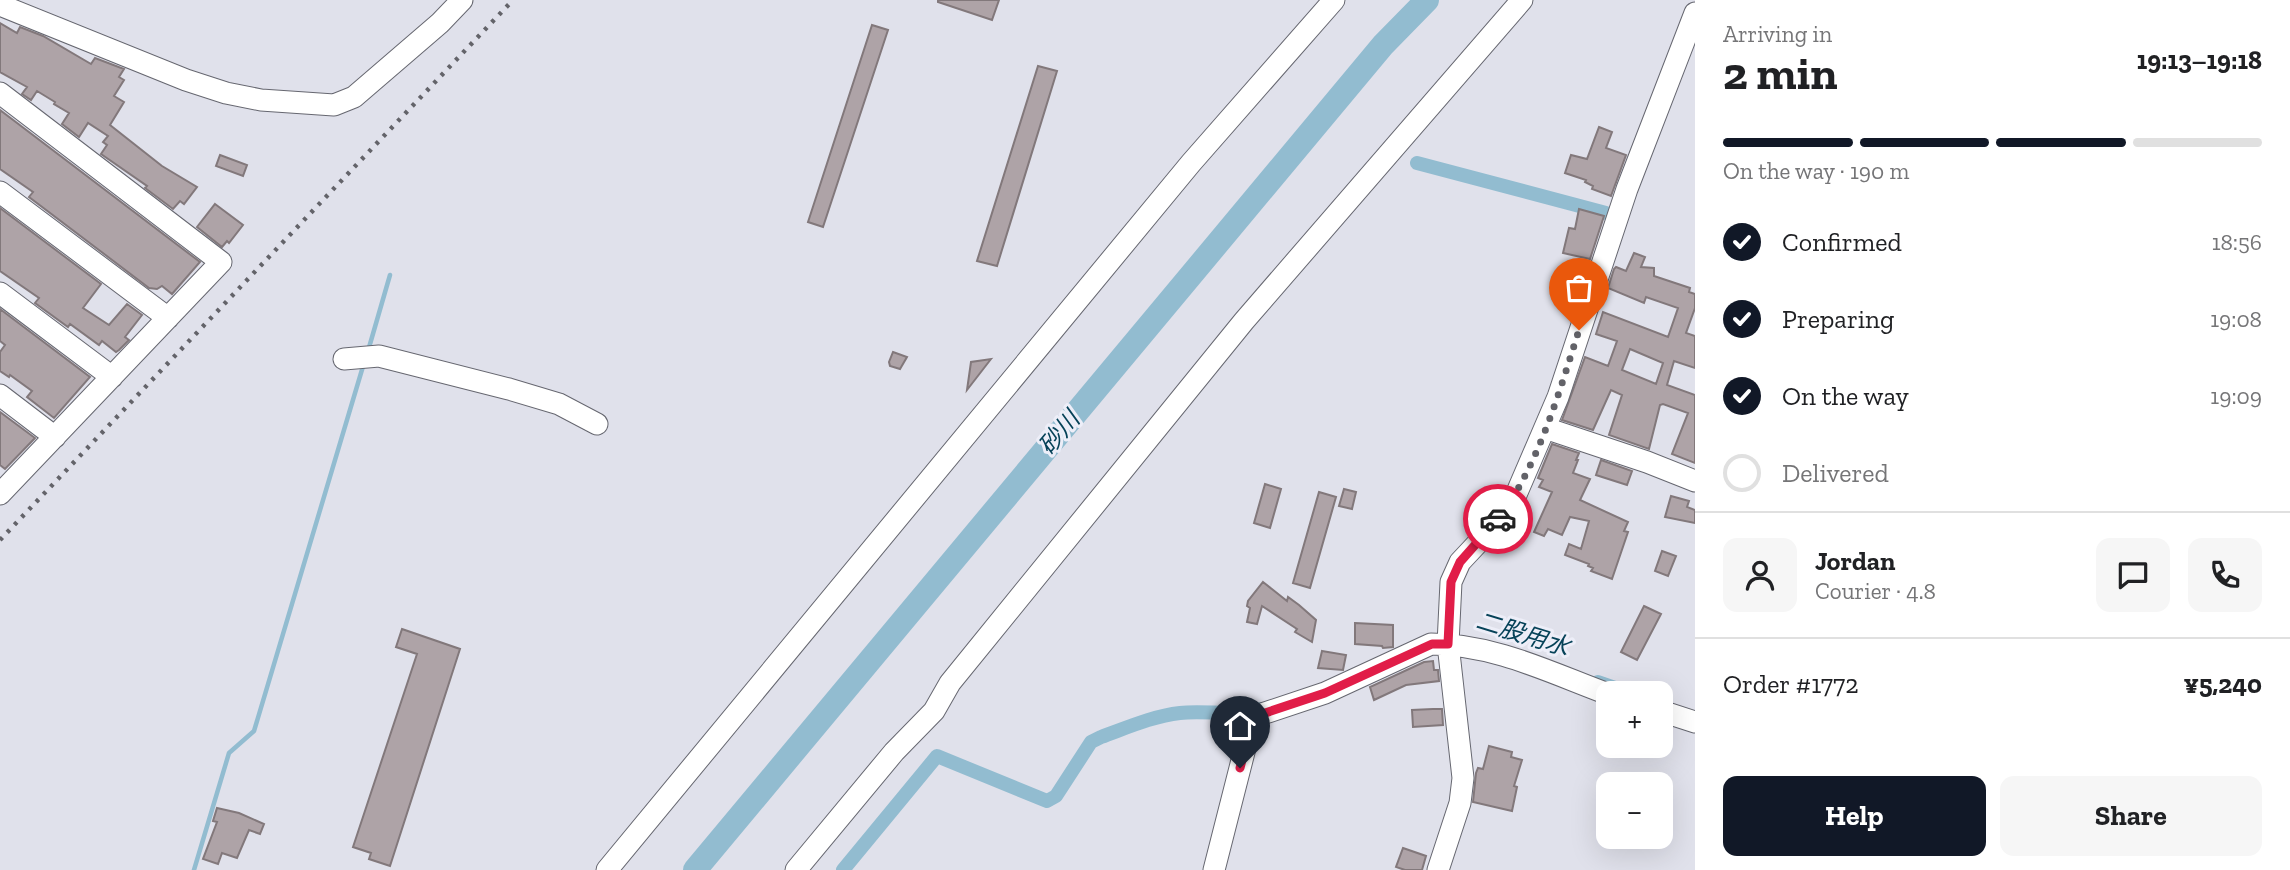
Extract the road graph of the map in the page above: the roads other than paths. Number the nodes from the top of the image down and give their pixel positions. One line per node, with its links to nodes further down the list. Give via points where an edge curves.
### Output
1 (462, 0): 4 (street, via 354,97 334,105 226,93)
2 (1334, 0): 22 (street, via 1182,174)
3 (1522, 0): 23 (street, via 1244,321 950,683 934,711)
4 (0, 5)
5 (1695, 13): 14 (street, via 1627,189)
6 (0, 93): 9 (street, via 221,262)
7 (0, 192): 9 (street)
8 (0, 293): 11 (street)
9 (168, 318): 11 (street)
10 (344, 359): 13 (street, via 379,356 509,388 559,404)
11 (112, 377): 15 (street)
12 (0, 395): 15 (street)
13 (597, 424)
14 (1545, 428): 16 (street); 18 (street, via 1515,497 1460,562 1451,582)
15 (55, 437): 17 (street)
16 (1695, 481)
17 (0, 494)
18 (1448, 644): 19 (street, via 1515,659); 24 (street, via 1432,644 1325,693 1253,717); 25 (street, via 1463,778 1460,803)
19 (1596, 689)
20 (1673, 715): 21 (street)
21 (1695, 722)
22 (607, 870)
23 (796, 870)
24 (1214, 870)
25 (1438, 870)

